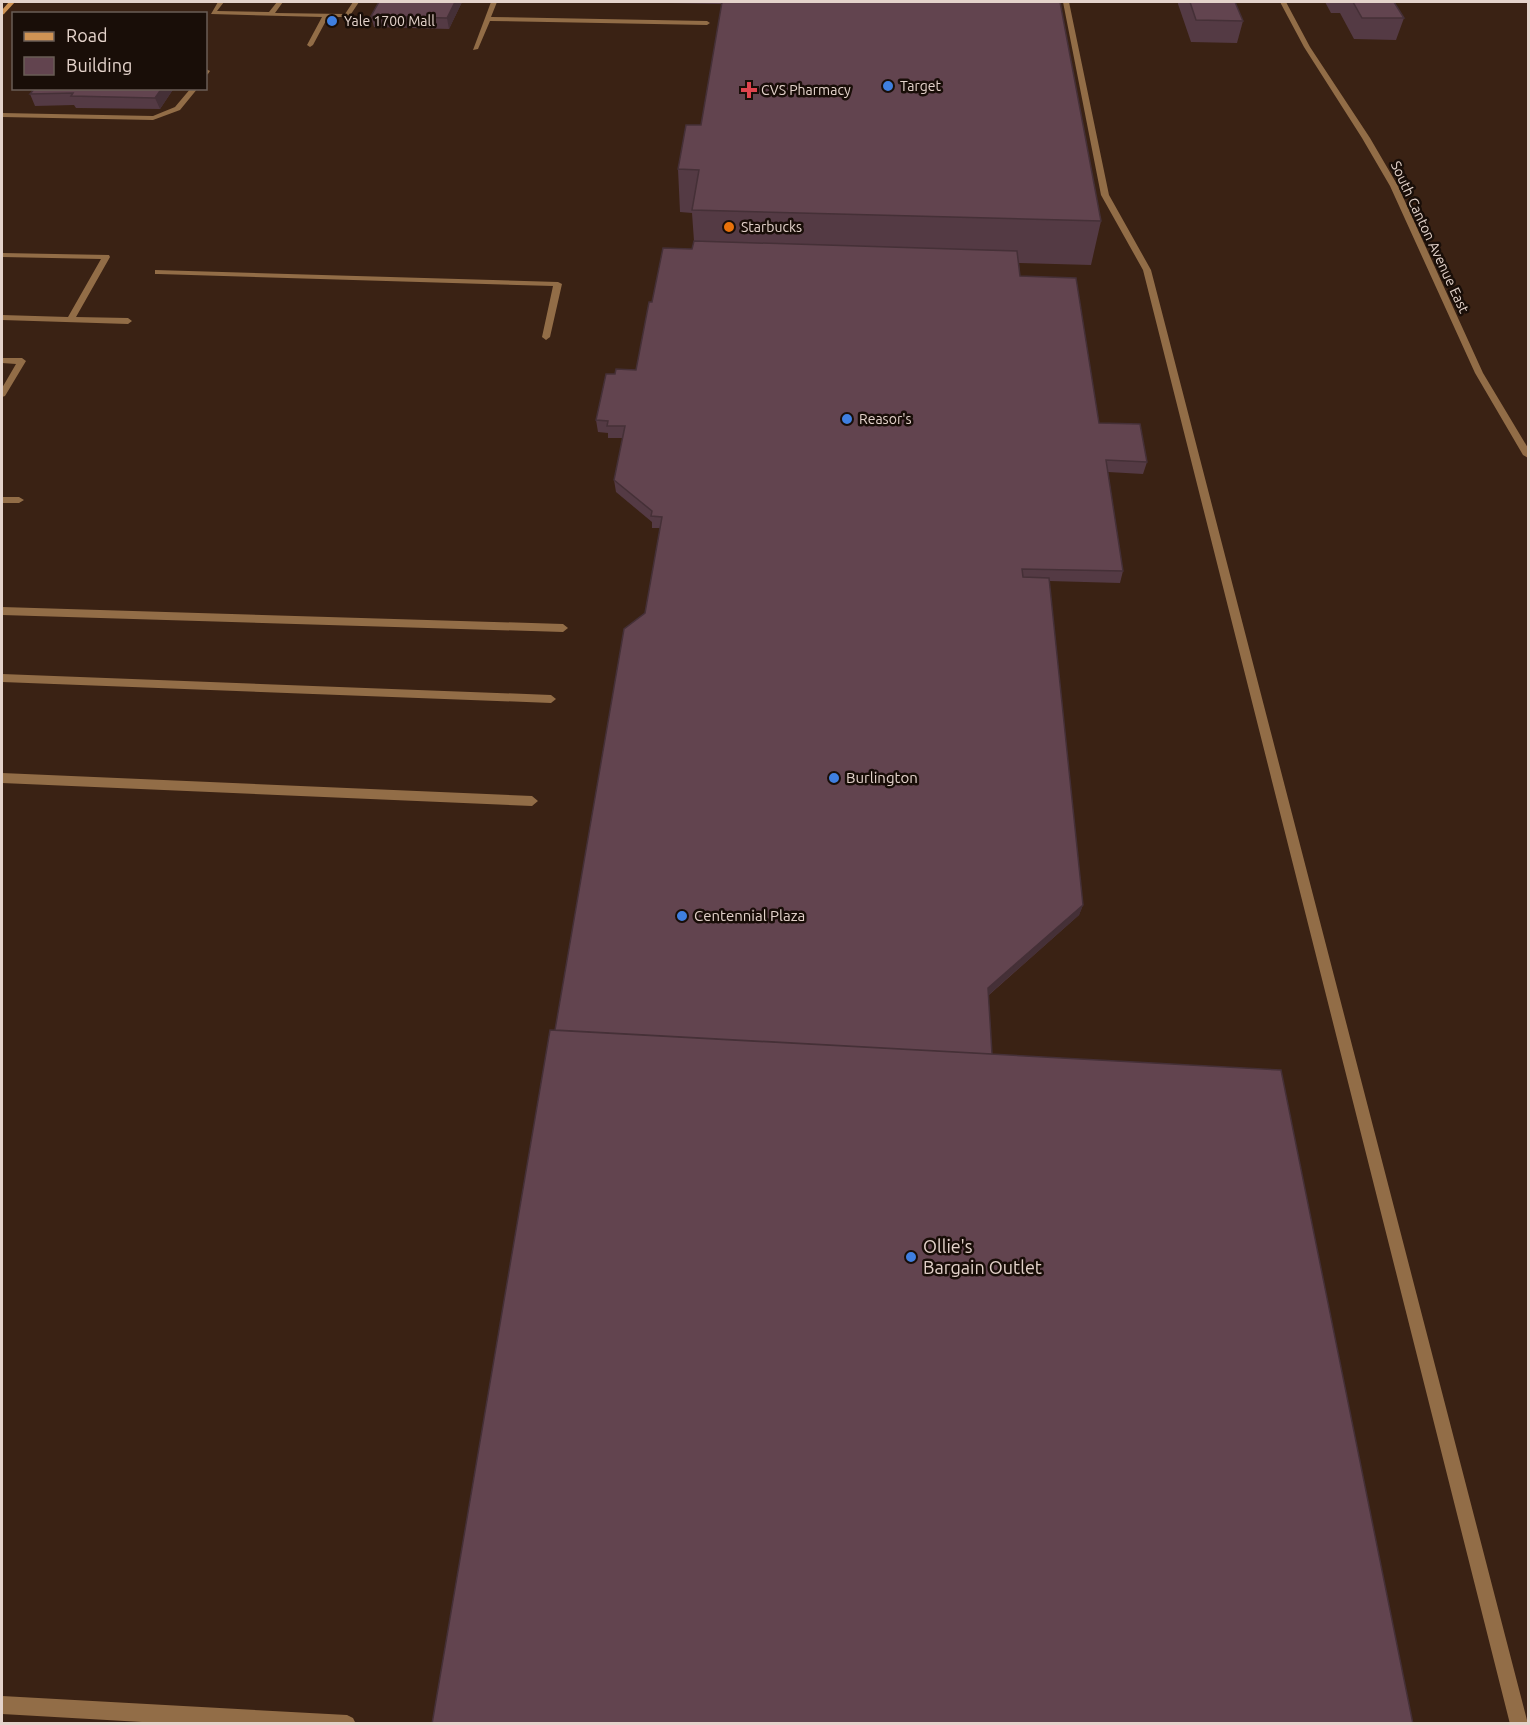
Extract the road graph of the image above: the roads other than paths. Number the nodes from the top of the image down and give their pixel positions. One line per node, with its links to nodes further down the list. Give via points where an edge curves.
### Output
1 (12, 2): 8 (main road)
2 (221, 2): 9 (street, via 213,13)
3 (280, 2): 9 (street)
4 (356, 2): 10 (street, via 347,16)
5 (494, 2): 11 (street)
6 (1066, 2): 36 (street, via 1105,195 1147,270)
7 (1283, 2): 25 (street, South Canton Avenue East, via 1394,186 1479,373)
8 (2, 13)
9 (271, 14): 10 (street)
10 (326, 16): 13 (street)
11 (487, 19): 12 (street); 14 (street)
12 (707, 23)
13 (310, 45)
14 (475, 49)
15 (194, 90): 16 (street, via 182,108 153,118)
16 (2, 115)
17 (2, 255): 20 (street, via 106,257)
18 (158, 272): 22 (street, via 558,284)
19 (2, 318): 20 (street)
20 (70, 320): 21 (street)
21 (128, 321)
22 (546, 337)
23 (2, 361): 24 (street, via 22,361)
24 (2, 394)
25 (1528, 455)
26 (2, 500): 27 (street)
27 (19, 500)
28 (2, 610): 29 (street)
29 (563, 628)
30 (2, 678): 31 (street)
31 (551, 699)
32 (2, 778): 33 (street)
33 (532, 801)
34 (2, 1706): 35 (street)
35 (347, 1724)
36 (1519, 1724)

